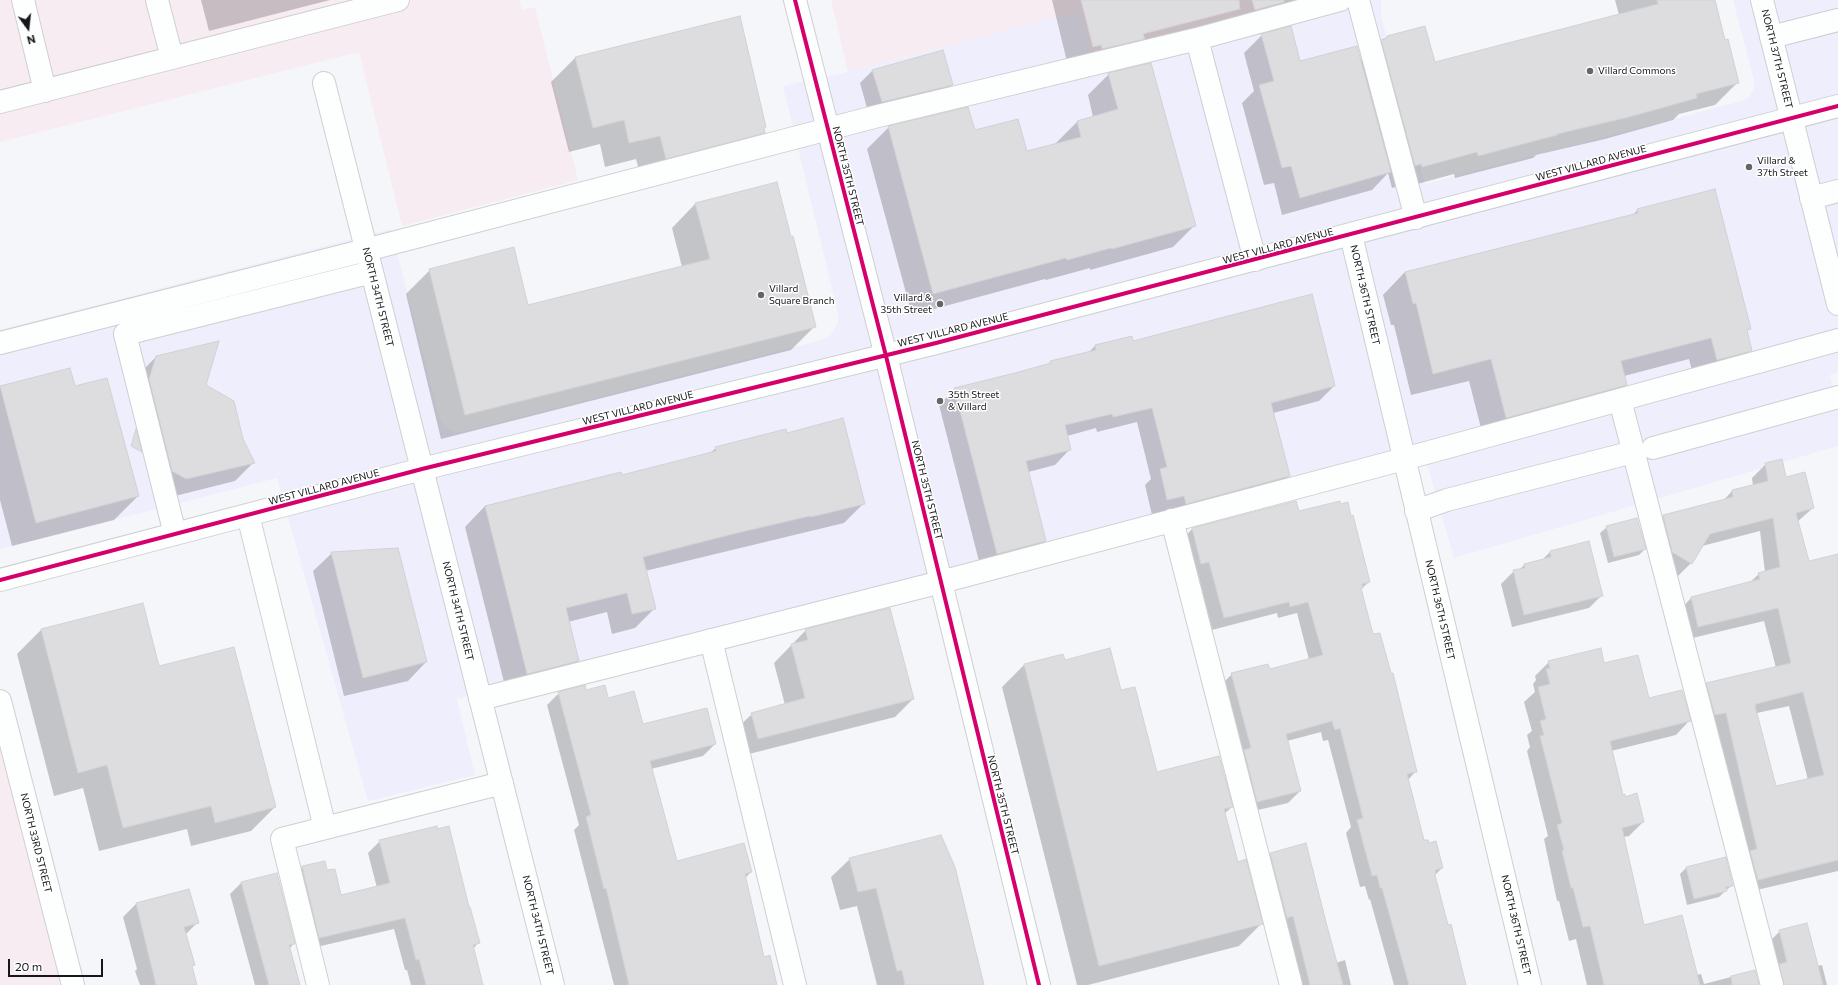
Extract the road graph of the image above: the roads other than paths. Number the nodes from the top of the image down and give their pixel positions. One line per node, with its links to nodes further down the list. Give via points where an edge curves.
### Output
1 (23, 0): 13 (street)
2 (157, 0): 11 (street)
3 (398, 0): 11 (street)
4 (795, 0): 17 (street, NORTH 35TH STREET)
5 (1340, 0): 10 (street)
6 (1358, 0): 20 (street)
7 (1762, 0): 9 (street, NORTH 37TH STREET)
8 (1838, 20): 9 (street)
9 (1771, 37): 16 (street, NORTH 37TH STREET)
10 (1197, 39): 17 (street); 23 (street)
11 (172, 58): 13 (street)
12 (324, 83): 22 (street, NORTH 34TH STREET)
13 (45, 91): 14 (street)
14 (0, 102)
15 (1838, 106): 16 (street, WEST VILLARD AVENUE)
16 (1791, 118): 19 (street, NORTH 37TH STREET); 20 (street, WEST VILLARD AVENUE)
17 (828, 129): 22 (street); 29 (street, NORTH 35TH STREET)
18 (1838, 191): 19 (street)
19 (1811, 198): 24 (street, NORTH 37TH STREET)
20 (1416, 218): 21 (street, WEST VILLARD AVENUE)
21 (1351, 235): 23 (street, WEST VILLARD AVENUE); 33 (street, NORTH 36TH STREET)
22 (365, 244): 25 (street, NORTH 34TH STREET); 28 (street)
23 (1255, 260): 29 (street, WEST VILLARD AVENUE)
24 (1833, 266): 26 (street, NORTH 37TH STREET)
25 (372, 272): 34 (street, NORTH 34TH STREET); 38 (street, via 125,334)
26 (1838, 304)
27 (1838, 340): 31 (street)
28 (0, 343)
29 (886, 356): 34 (street, WEST VILLARD AVENUE); 40 (street, NORTH 35TH STREET)
30 (1838, 396): 32 (street)
31 (1620, 400): 32 (street); 33 (street)
32 (1643, 450): 35 (street, via 1447,500); 53 (street)
33 (1404, 459): 35 (street, NORTH 36TH STREET); 37 (street)
34 (422, 469): 36 (street, WEST VILLARD AVENUE); 42 (street, NORTH 34TH STREET)
35 (1416, 511): 52 (street, NORTH 36TH STREET)
36 (248, 515): 38 (street, WEST VILLARD AVENUE); 45 (street)
37 (1172, 520): 40 (street); 51 (street)
38 (175, 534): 39 (street, WEST VILLARD AVENUE)
39 (0, 580)
40 (941, 582): 41 (street); 50 (street, NORTH 35TH STREET)
41 (711, 640): 42 (street); 49 (street)
42 (480, 699): 44 (street, NORTH 34TH STREET)
43 (0, 701): 46 (street, NORTH 33RD STREET)
44 (502, 783): 45 (street); 48 (street, NORTH 34TH STREET)
45 (324, 828): 47 (street, via 282,839)
46 (73, 985)
47 (318, 985)
48 (553, 985)
49 (795, 985)
50 (1039, 985)
51 (1291, 985)
52 (1530, 985)
53 (1772, 985)

